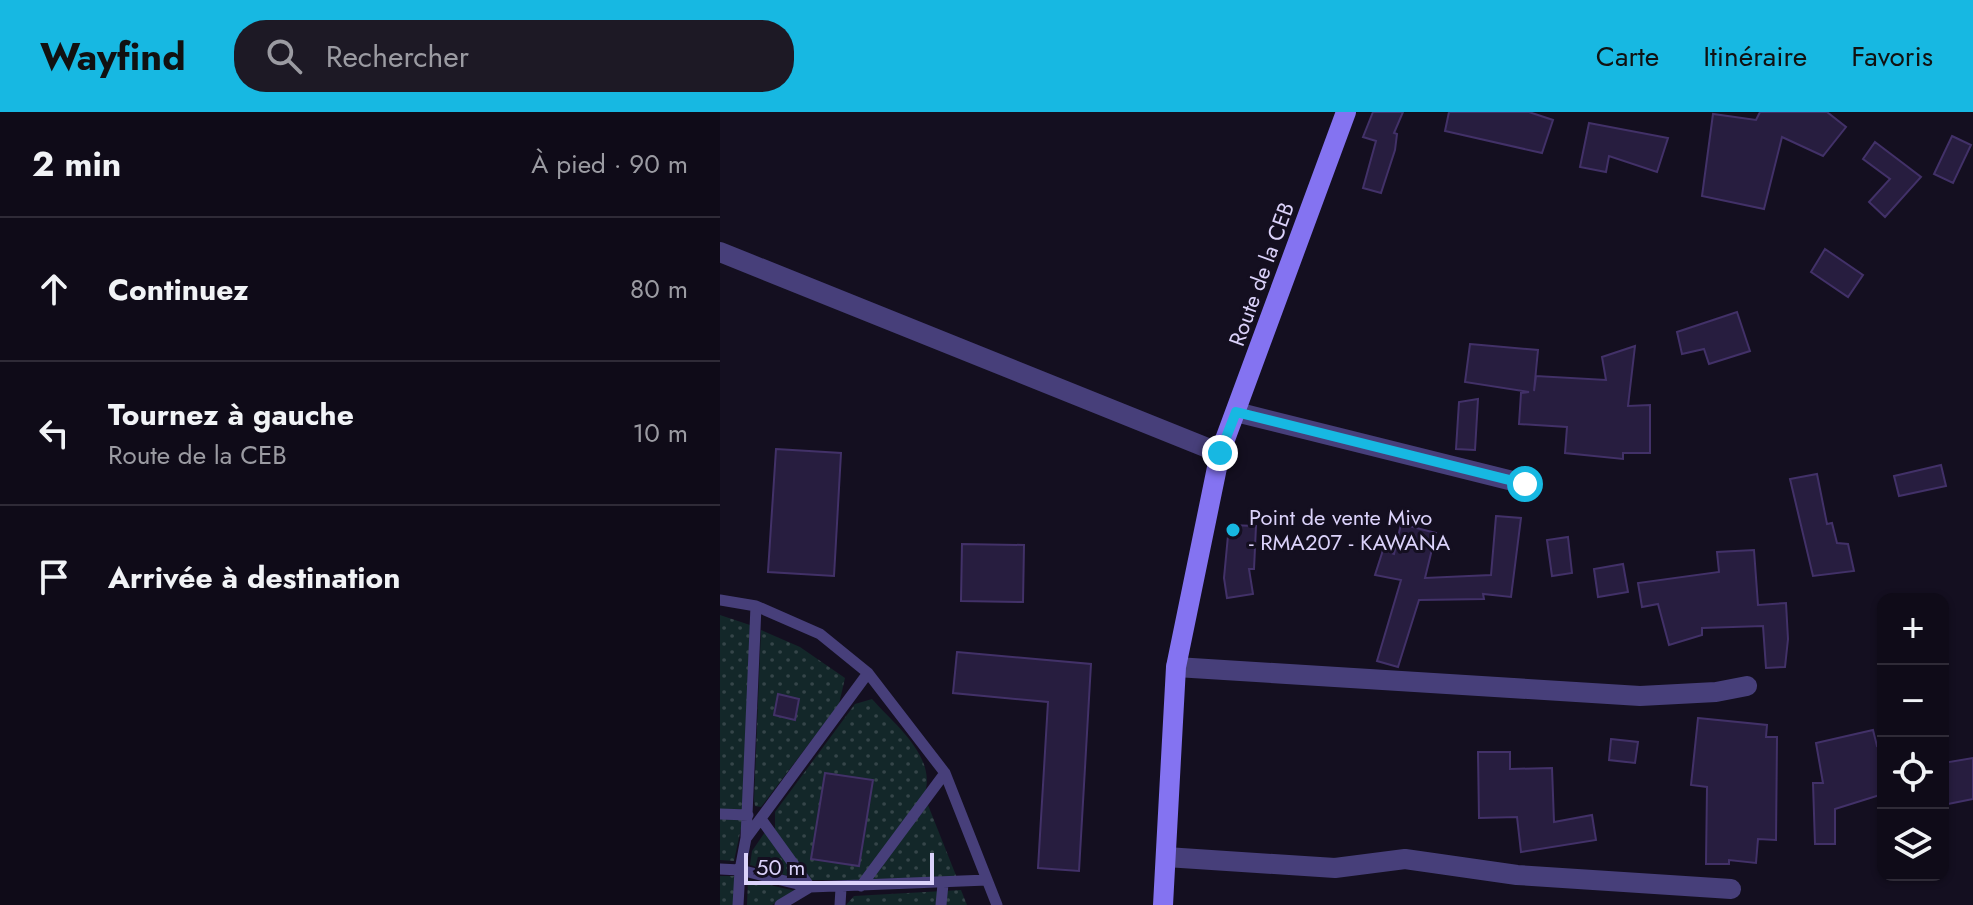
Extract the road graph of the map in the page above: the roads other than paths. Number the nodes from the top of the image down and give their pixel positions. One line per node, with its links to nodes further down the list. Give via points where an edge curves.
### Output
1 (1346, 112): 3 (main road, Route de la CEB)
2 (720, 252): 4 (street)
3 (1236, 412): 4 (main road, Route de la CEB); 5 (street)
4 (1220, 453): 8 (main road, Route de la CEB)
5 (1525, 484)
6 (720, 600): 7 (lane)
7 (756, 606): 9 (lane, via 820,634); 13 (lane)
8 (1176, 667): 10 (street, via 1640,696); 16 (main road, Route de la CEB)
9 (868, 673): 11 (lane); 14 (lane)
10 (1747, 686)
11 (945, 773): 19 (lane); 21 (lane)
12 (720, 814): 13 (lane)
13 (748, 815): 15 (lane)
14 (761, 819): 15 (lane); 22 (lane)
15 (746, 838): 18 (lane)
16 (1166, 857): 24 (street, via 1335,868 1405,859 1517,875); 30 (main road, Route de la CEB)
17 (720, 869): 18 (lane)
18 (740, 870): 22 (lane); 25 (lane)
19 (987, 880): 20 (lane); 29 (lane)
20 (943, 884): 21 (lane); 28 (lane)
21 (861, 886): 23 (lane)
22 (810, 887): 23 (lane); 26 (lane)
23 (841, 888): 27 (lane)
24 (1731, 889)
25 (738, 905)
26 (780, 905)
27 (840, 905)
28 (941, 905)
29 (997, 905)
30 (1163, 905)

